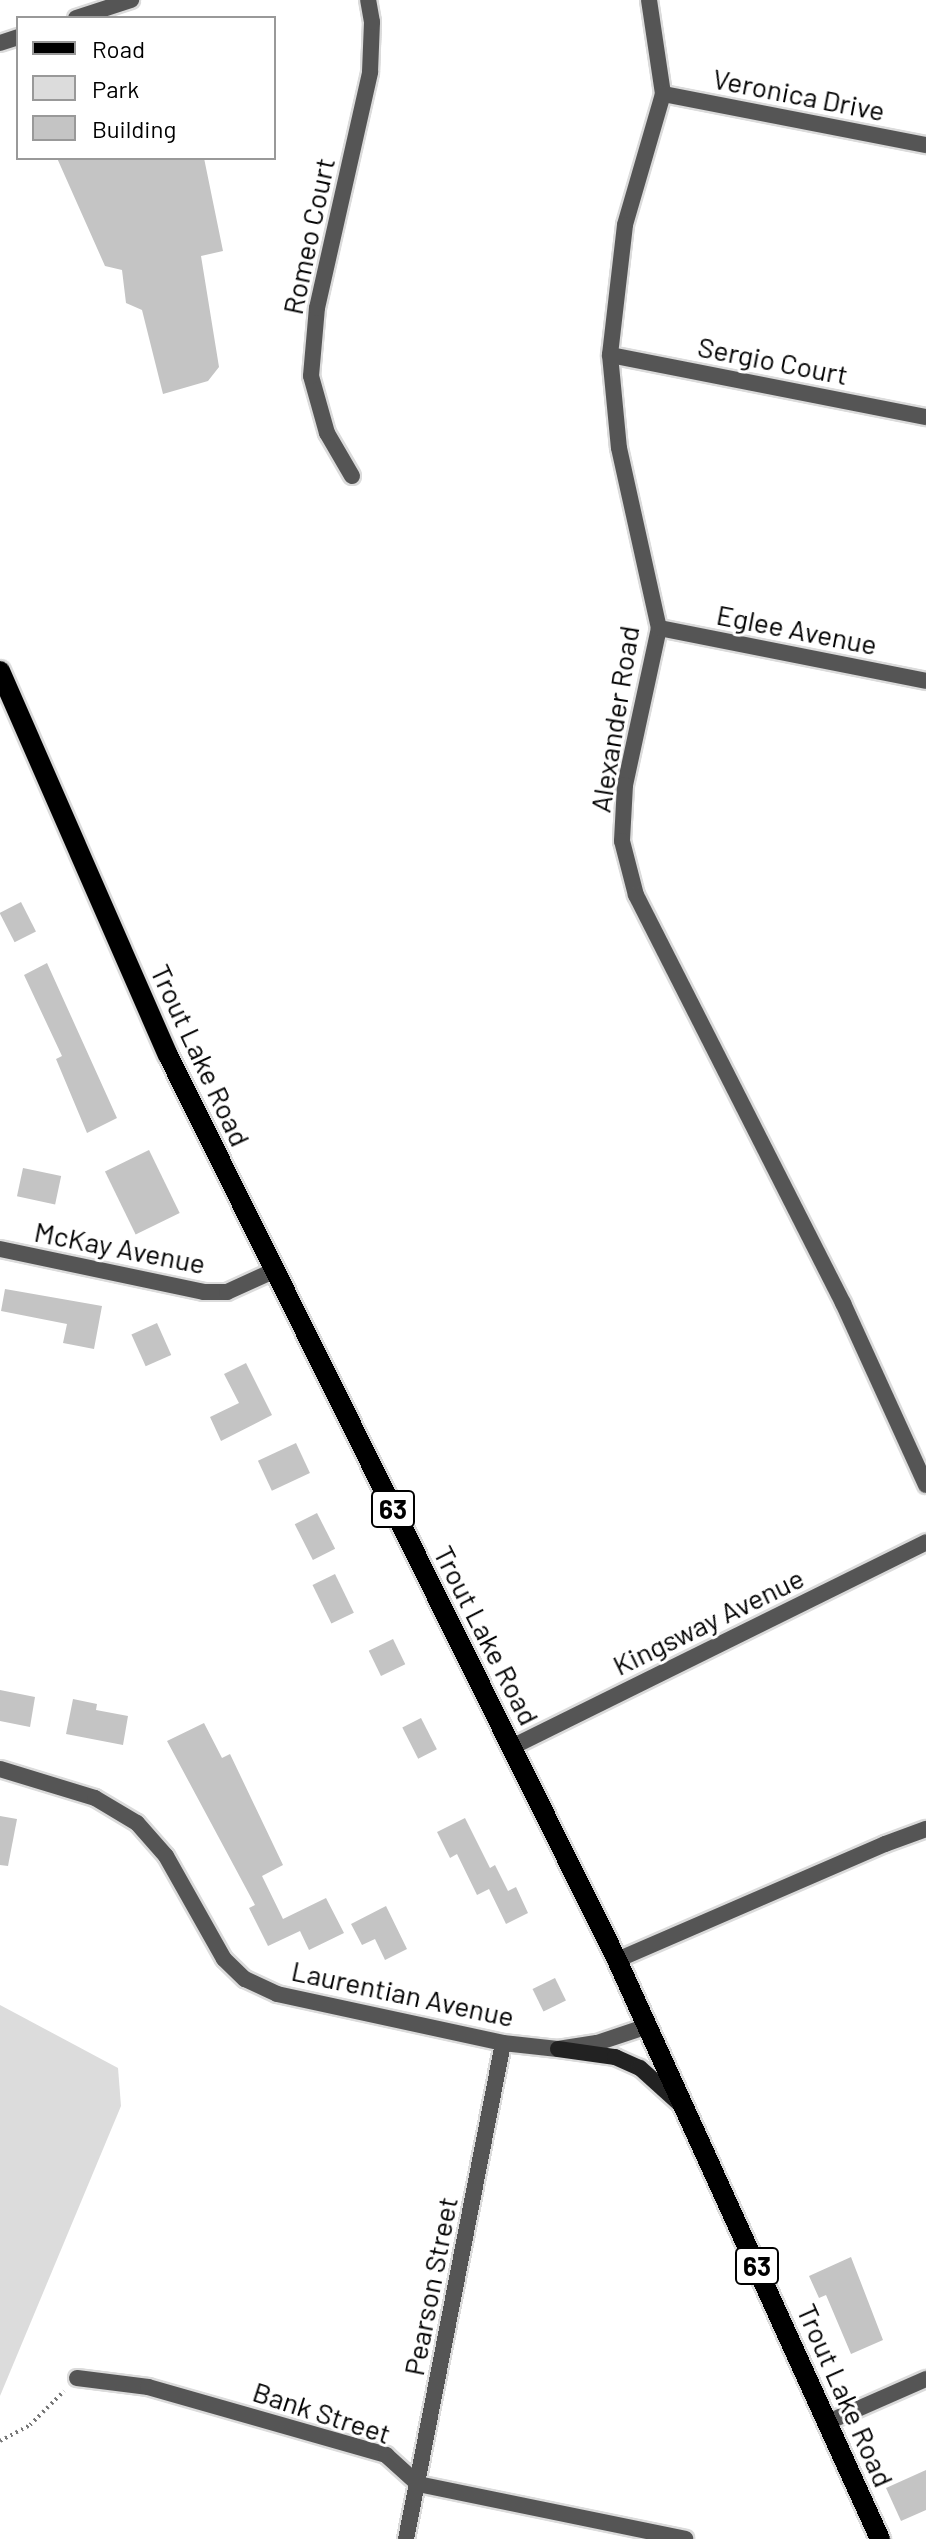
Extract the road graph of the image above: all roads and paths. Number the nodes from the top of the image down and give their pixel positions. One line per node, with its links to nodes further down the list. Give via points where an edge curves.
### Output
1 (131, 0): 4 (street)
2 (368, 0): 9 (street, Romeo Court, via 370,72 317,308 311,376 327,433)
3 (649, 0): 5 (street, Alexander Road)
4 (82, 16)
5 (663, 94): 6 (street, Veronica Drive); 7 (street, Alexander Road, via 625,225)
6 (926, 145)
7 (610, 355): 8 (street, Sergio Court); 10 (street, Alexander Road, via 619,448)
8 (926, 417)
9 (352, 476)
10 (659, 628): 12 (street, Eglee Avenue); 15 (street, Alexander Road, via 625,785 622,841 636,895 843,1303)
11 (0, 671): 14 (main road, Trout Lake Road, via 168,1055)
12 (926, 681)
13 (0, 1249): 14 (street, McKay Avenue, via 204,1292 227,1292)
14 (273, 1271): 17 (main road, Trout Lake Road / 63)
15 (926, 1485)
16 (926, 1542): 17 (street, Kingsway Avenue)
17 (512, 1747): 20 (main road, Trout Lake Road / 63)
18 (0, 1769): 22 (street, Laurentian Avenue, via 95,1798 137,1823 166,1856 224,1959 245,1979 277,1994)
19 (926, 1829): 20 (street)
20 (617, 1960): 21 (main road, Trout Lake Road / 63)
21 (648, 2026): 23 (street, Laurentian Avenue); 24 (main road, Trout Lake Road / 63)
22 (503, 2043): 23 (street, Laurentian Avenue); 29 (street, Pearson Street)
23 (558, 2049): 24 (main road, via 628,2062)
24 (686, 2109): 27 (main road, Trout Lake Road / 63)
25 (77, 2378): 28 (path, via 30,2425); 29 (street, Bank Street, via 148,2387 386,2455)
26 (926, 2379): 27 (street)
27 (828, 2422): 32 (main road, Trout Lake Road / 63)
28 (0, 2441)
29 (418, 2484): 30 (street, Pearson Street); 31 (street)
30 (406, 2539)
31 (685, 2539)
32 (880, 2539)

